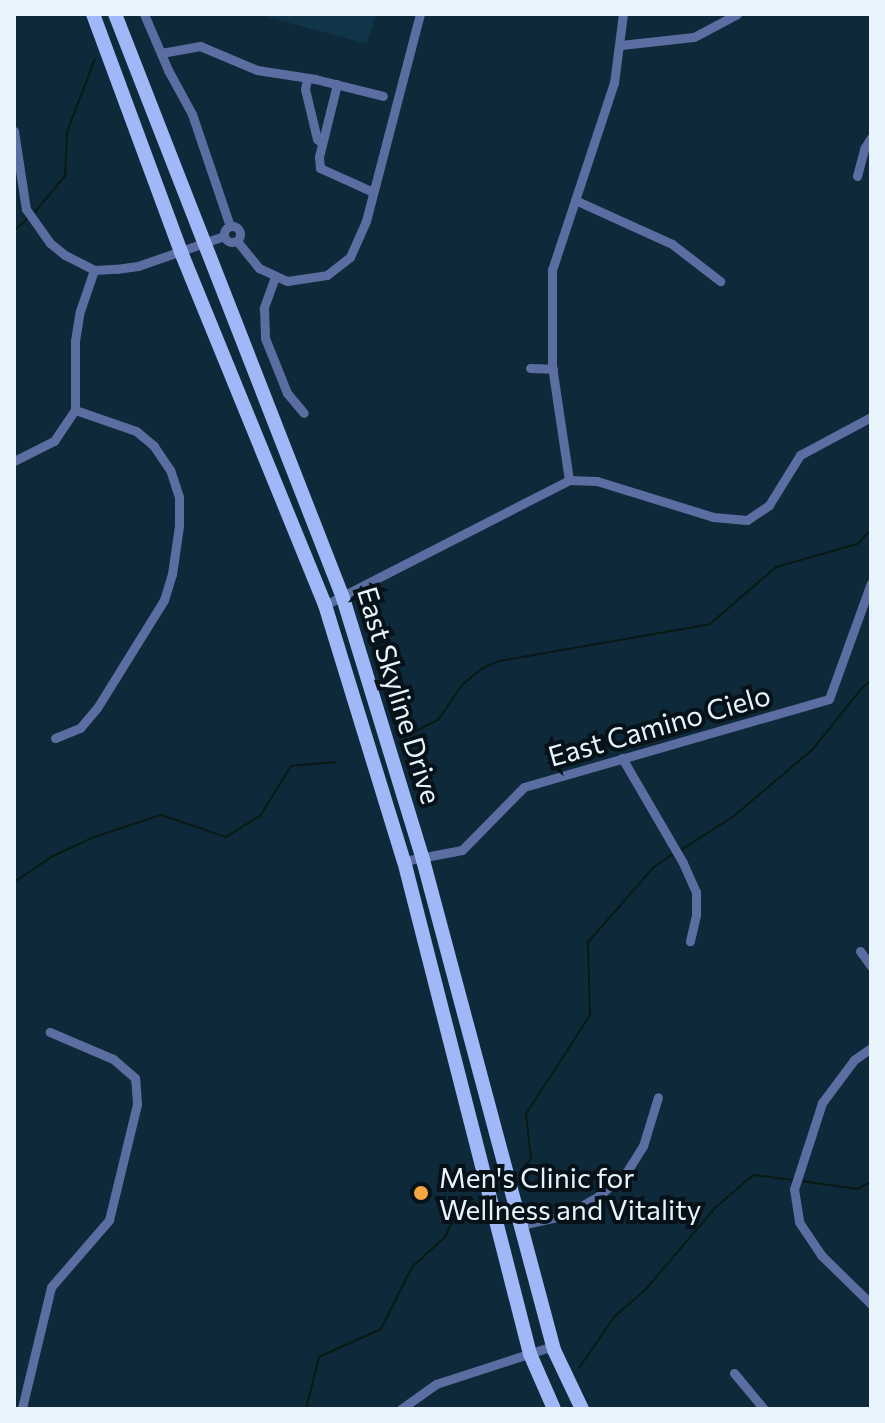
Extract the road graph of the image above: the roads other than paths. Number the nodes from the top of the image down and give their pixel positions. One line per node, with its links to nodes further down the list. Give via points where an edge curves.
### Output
1 (93, 14): 22 (main road, East Skyline Drive)
2 (115, 14): 21 (main road, East Skyline Drive)
3 (144, 14): 8 (street)
4 (420, 14): 16 (street)
5 (623, 14): 7 (street)
6 (737, 14): 7 (street, via 694,37)
7 (621, 45): 17 (street, via 614,83)
8 (161, 53): 9 (street, via 200,46 257,70); 18 (street, via 192,114)
9 (307, 80): 10 (street); 14 (street, via 314,127)
10 (337, 84): 11 (street); 14 (street)
11 (383, 96)
12 (14, 135): 23 (street, via 26,209 34,223 65,255)
13 (871, 138): 15 (street)
14 (322, 143): 16 (street, via 320,168)
15 (857, 176)
16 (373, 192): 24 (street, via 358,244 341,267 304,281)
17 (575, 200): 25 (street, via 672,244); 27 (street, via 552,270)
18 (230, 226): 19 (street); 20 (street, via 240,232)
19 (224, 236): 20 (street); 21 (street)
20 (237, 241): 24 (street, via 259,268)
21 (205, 243): 22 (street); 34 (main road, East Skyline Drive)
22 (181, 252): 23 (street, via 138,266); 35 (main road, East Skyline Drive)
23 (94, 270): 28 (street, via 75,341)
24 (275, 277): 29 (street, via 264,308 265,338 287,393)
25 (720, 281)
26 (530, 368): 27 (street)
27 (553, 369): 32 (street)
28 (75, 410): 31 (street, via 54,441); 36 (street, via 136,431 154,446 179,497 179,526 164,600 97,708 80,728)
29 (304, 413)
30 (871, 417): 32 (street, via 800,455 769,505 747,520 713,517 597,481)
31 (14, 461)
32 (569, 480): 34 (street)
33 (871, 583): 37 (street, East Camino Cielo, via 829,699)
34 (343, 598): 35 (street); 38 (main road, East Skyline Drive)
35 (325, 605): 39 (main road, East Skyline Drive)
36 (55, 738)
37 (622, 758): 38 (street, East Camino Cielo, via 524,787 462,850); 40 (street, via 696,892)
38 (423, 860): 39 (street, East Camino Cielo); 46 (main road, East Skyline Drive)
39 (404, 861): 49 (main road, East Skyline Drive)
40 (690, 941)
41 (860, 951): 42 (street)
42 (871, 966)
43 (50, 1032): 51 (street, via 113,1059 135,1078 137,1104 109,1220 51,1287)
44 (871, 1048): 47 (street, via 854,1060 822,1103 794,1189 799,1222)
45 (658, 1097): 46 (street, via 643,1146 626,1173 566,1215)
46 (521, 1225): 48 (main road, East Skyline Drive)
47 (871, 1304)
48 (553, 1346): 49 (street); 54 (main road, East Skyline Drive)
49 (530, 1354): 52 (street, via 436,1384); 53 (main road, East Skyline Drive)
50 (734, 1373): 55 (street)
51 (21, 1407)
52 (401, 1409)
53 (554, 1409)
54 (582, 1409)
55 (764, 1409)

